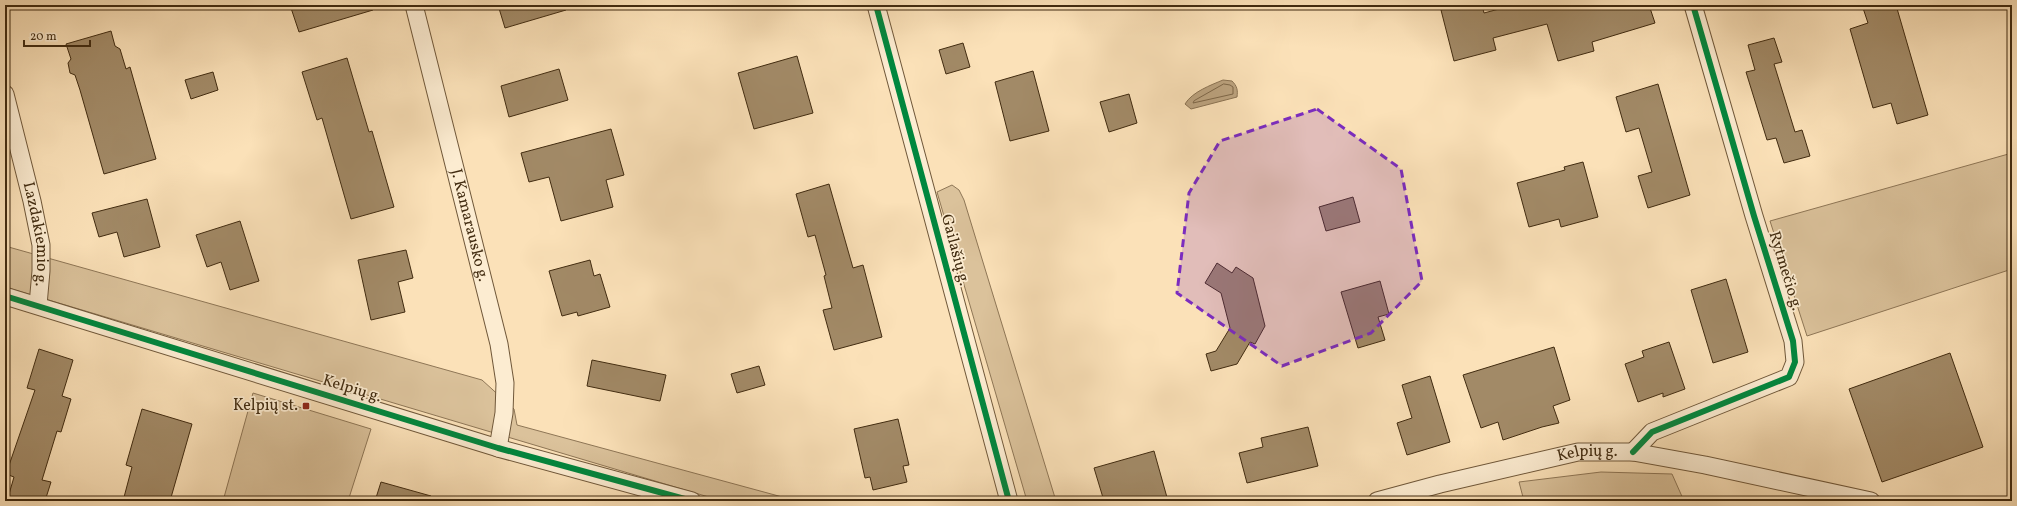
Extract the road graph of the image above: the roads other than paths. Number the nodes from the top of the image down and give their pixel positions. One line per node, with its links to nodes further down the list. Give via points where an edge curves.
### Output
1 (414, 5): 7 (street, J. Kamarausko g., via 499,344 505,383 504,413)
2 (876, 5): 11 (street, Gailašių g.)
3 (1693, 5): 8 (street, Rytmečio g., via 1793,341 1794,362 1790,377 1652,432)
4 (5, 94): 6 (street, Lazdakiemio g., via 41,245)
5 (5, 296): 6 (street, Kelpių g.)
6 (38, 305): 7 (street, Kelpių g.)
7 (498, 448): 9 (street, Kelpių g.)
8 (1633, 452): 12 (street, Kelpių g., via 1578,452); 13 (street, Kelpių g.)
9 (638, 494): 10 (street, Kelpių g.)
10 (692, 501)
11 (1009, 501)
12 (1377, 501)
13 (1871, 501)

